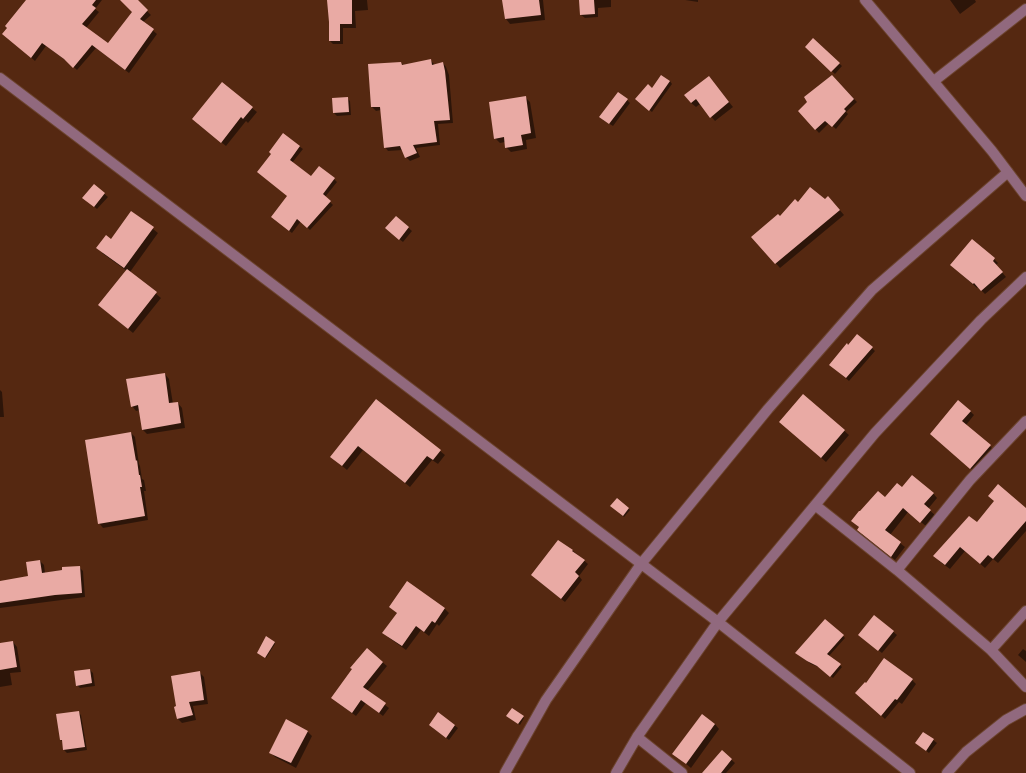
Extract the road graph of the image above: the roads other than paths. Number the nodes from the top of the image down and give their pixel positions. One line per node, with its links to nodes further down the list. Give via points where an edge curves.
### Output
1 (866, 0): 4 (street)
2 (1026, 9): 4 (street)
3 (0, 78): 10 (street)
4 (934, 81): 5 (street)
5 (1008, 172): 6 (street); 10 (street, via 872,290 768,409)
6 (1026, 196)
7 (1026, 277): 9 (street, via 981,320 875,433)
8 (1026, 422): 11 (street, via 970,480)
9 (815, 505): 11 (street); 13 (street)
10 (641, 564): 13 (street); 18 (street, via 546,700)
11 (897, 570): 14 (street)
12 (1026, 612): 14 (street)
13 (718, 622): 17 (street); 21 (street)
14 (991, 650): 15 (street)
15 (1026, 687)
16 (1026, 709): 22 (street, via 1006,720 966,752)
17 (637, 737): 19 (street); 20 (street)
18 (505, 773)
19 (616, 773)
20 (682, 773)
21 (910, 773)
22 (947, 773)

